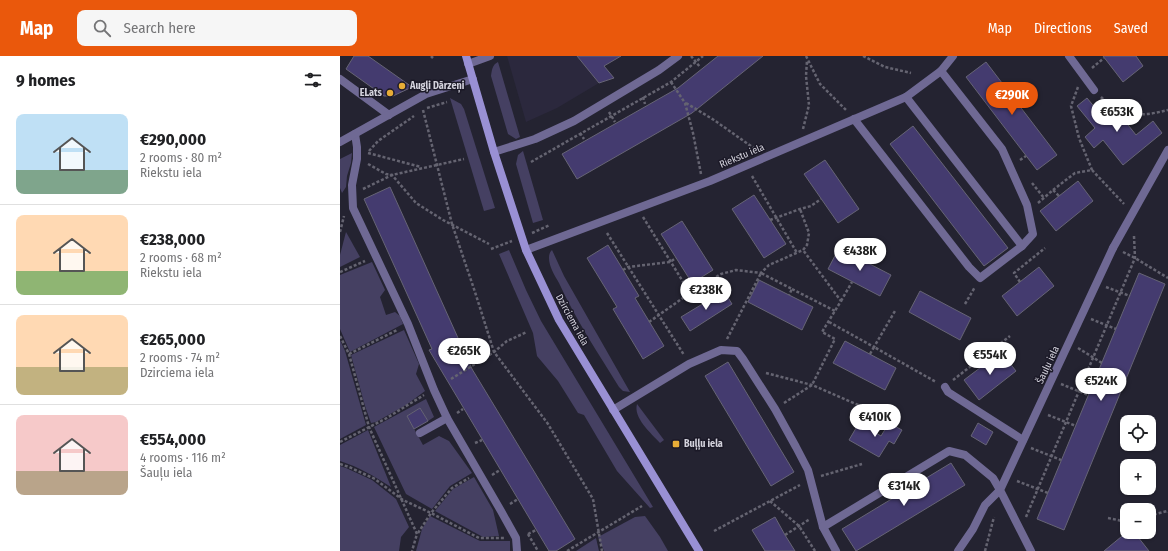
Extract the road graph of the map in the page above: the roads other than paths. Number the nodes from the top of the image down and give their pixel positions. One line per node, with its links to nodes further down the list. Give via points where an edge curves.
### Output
1 (490, 56): 5 (street)
2 (678, 56): 16 (street, via 574,121 534,139)
3 (953, 56): 6 (street, Riekstu iela)
4 (1069, 56): 9 (street)
5 (467, 60): 8 (street, Dzirciema iela)
6 (941, 71): 10 (street, Riekstu iela); 17 (street, via 1002,149 1027,205 1033,234)
7 (340, 79): 11 (street)
8 (473, 79): 11 (street, via 426,94); 16 (street, Dzirciema iela)
9 (1094, 90)
10 (906, 97): 12 (street, Riekstu iela); 17 (street)
11 (389, 115): 13 (street)
12 (854, 119): 17 (street, via 980,278); 18 (street, Riekstu iela, via 704,184)
13 (355, 134): 14 (street); 21 (street, via 357,147 353,208 408,324)
14 (340, 142)
15 (1168, 150): 23 (street, Šauļu iela, via 1113,248)
16 (494, 152): 18 (street, Dzirciema iela)
17 (1022, 246)
18 (526, 250): 20 (street, Dzirciema iela, via 559,320)
19 (945, 387): 23 (street, via 948,392)
20 (613, 410): 25 (street, via 689,364 721,350 737,351 775,409 808,470); 27 (street, Dzirciema iela)
21 (447, 418): 22 (street); 26 (street, via 516,538)
22 (420, 433)
23 (1022, 442): 24 (street, Šauļu iela)
24 (1000, 490): 25 (street, via 993,478 965,455 949,451); 29 (street, Šauļu iela, via 986,505); 30 (street)
25 (823, 527): 28 (street)
26 (517, 551)
27 (699, 551)
28 (836, 551)
29 (958, 551)
30 (1030, 551)

